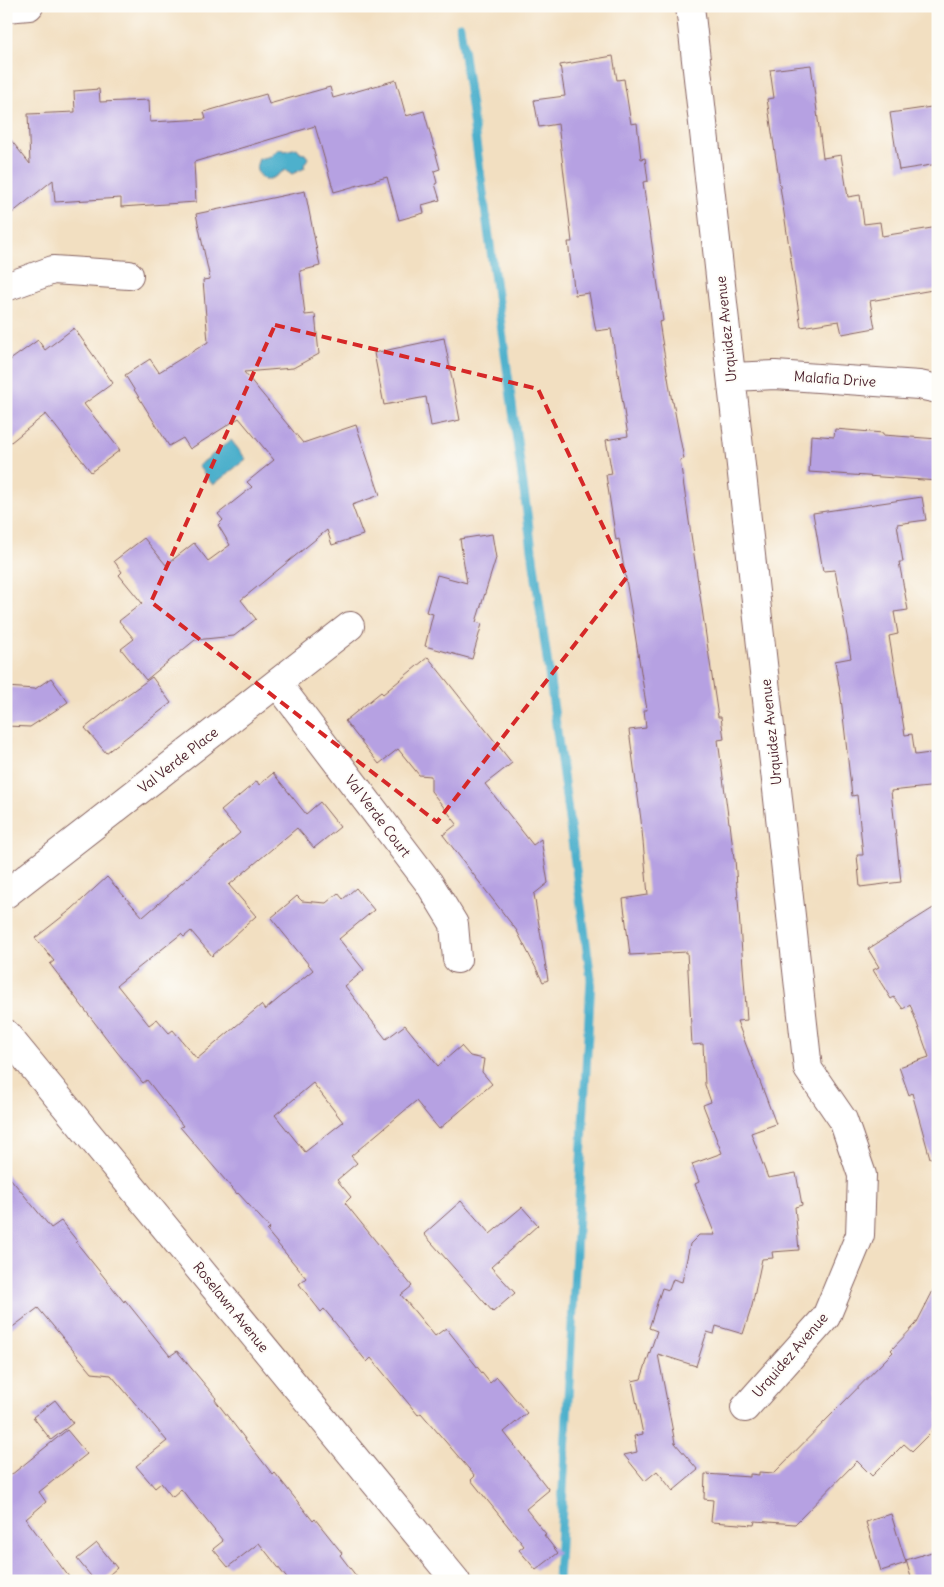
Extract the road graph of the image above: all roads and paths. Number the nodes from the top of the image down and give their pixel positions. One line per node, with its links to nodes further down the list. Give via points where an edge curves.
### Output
1 (29, 6): 3 (street)
2 (690, 6): 6 (street, Urquidez Avenue)
3 (6, 8)
4 (129, 276): 5 (street, via 53,270)
5 (6, 287)
6 (732, 377): 7 (street, Malafia Drive, via 776,375); 13 (street, Urquidez Avenue, via 808,1068 843,1120 862,1176 860,1234 826,1317)
7 (938, 389)
8 (350, 626): 9 (street, Val Verde Place)
9 (276, 683): 10 (street, Val Verde Place); 11 (street, Val Verde Court, via 429,883 454,924)
10 (6, 894)
11 (457, 960)
12 (6, 1034): 14 (street, Roselawn Avenue)
13 (745, 1408)
14 (456, 1581)

